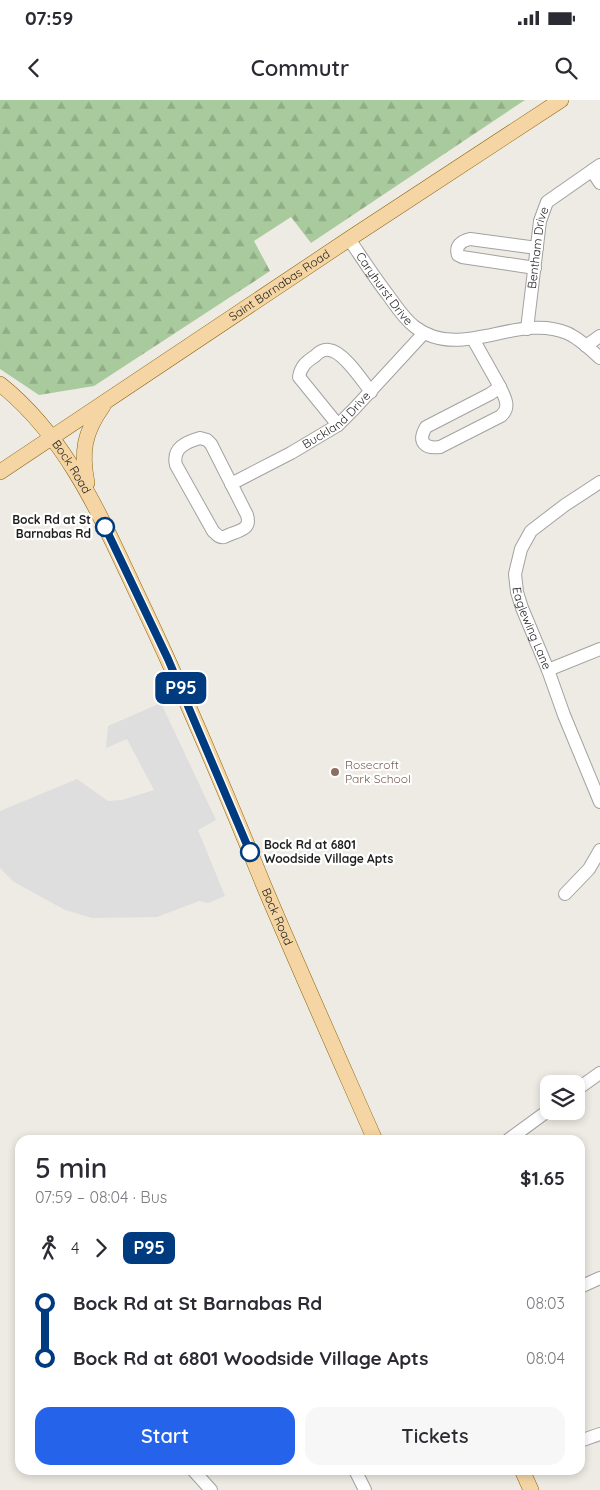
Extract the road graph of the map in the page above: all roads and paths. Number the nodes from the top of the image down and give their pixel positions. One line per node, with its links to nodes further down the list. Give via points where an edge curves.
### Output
1 (561, 100): 4 (main road, Saint Barnabas Road)
2 (596, 168): 3 (street); 5 (street, Bentham Drive, via 545,204)
3 (600, 183)
4 (348, 239): 8 (street, Caryhurst Drive, via 401,313); 16 (main road, Saint Barnabas Road)
5 (537, 248): 6 (street, Bentham Drive); 6 (street, via 470,239 463,240 457,251 458,256)
6 (535, 268): 7 (street, Bentham Drive)
7 (527, 329): 10 (street); 11 (street, via 561,331)
8 (424, 333): 10 (street, via 446,340); 15 (street, Buckland Drive)
9 (600, 336): 11 (street)
10 (473, 339): 14 (street)
11 (586, 346): 12 (street)
12 (600, 358)
13 (0, 384): 18 (main road, Bock Road)
14 (500, 387): 14 (street, via 507,405 501,416 440,448 426,446 422,440 426,427)
15 (371, 392): 17 (street, Buckland Drive); 17 (street, via 335,351 321,351 306,362 299,377)
16 (107, 400): 18 (main road, Saint Barnabas Road); 22 (main road, via 86,437 84,463)
17 (338, 424): 21 (street, Buckland Drive)
18 (52, 436): 19 (main road, Saint Barnabas Road); 22 (main road, Bock Road)
19 (0, 472)
20 (600, 482): 24 (street, Eaglewing Lane, via 531,531 517,560 517,592)
21 (232, 484): 21 (street, via 249,521 242,530 218,536 176,465 177,451 195,439 207,440)
22 (89, 492): 31 (main road, Bock Road, via 168,659)
23 (600, 648): 24 (street)
24 (548, 670): 25 (street, Eaglewing Lane)
25 (600, 802)
26 (600, 850): 27 (street, via 590,869)
27 (565, 894)
28 (600, 1073): 29 (street)
29 (585, 1084)
30 (540, 1117): 32 (street)
31 (373, 1135)
32 (515, 1135)
33 (600, 1278): 34 (street)
34 (585, 1285)
35 (600, 1434): 36 (street)
36 (585, 1439)
37 (198, 1475): 40 (street)
38 (358, 1475): 41 (street)
39 (524, 1475): 42 (main road)
40 (211, 1490)
41 (365, 1490)
42 (531, 1490)

